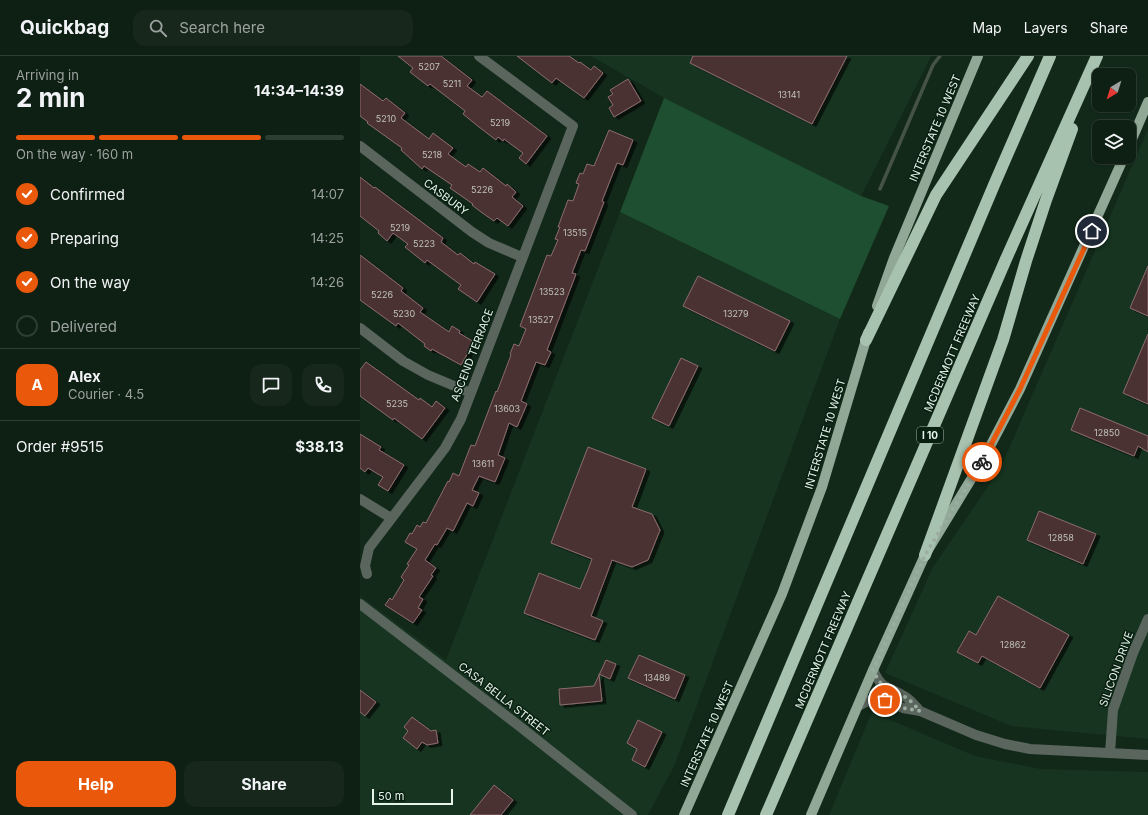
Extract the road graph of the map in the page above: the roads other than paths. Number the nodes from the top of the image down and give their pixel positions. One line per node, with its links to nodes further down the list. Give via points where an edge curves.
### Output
1 (479, 56): 10 (street, ASCEND TERRACE, via 573,126)
2 (978, 56): 12 (main road, INTERSTATE 10 WEST, via 894,258)
3 (1028, 56): 12 (highway, via 936,195)
4 (1050, 56): 27 (highway)
5 (1098, 56): 16 (highway, via 1046,200 1003,340); 28 (highway, MCDERMOTT FREEWAY / I 10, via 1000,274)
6 (1148, 102): 7 (main road)
7 (1136, 130)
8 (360, 146): 10 (street, CASBURY, via 472,232)
9 (1121, 164): 16 (main road, via 1020,389 984,458)
10 (522, 257): 13 (street, ASCEND TERRACE)
11 (360, 328): 13 (street, via 404,361 428,375)
12 (866, 340): 26 (main road, INTERSTATE 10 WEST, via 822,487 782,594)
13 (471, 393): 15 (street, ASCEND TERRACE, via 461,419 445,448)
14 (360, 499): 15 (street)
15 (391, 518): 17 (street, ASCEND TERRACE, via 369,548 365,566)
16 (925, 555): 20 (main road)
17 (367, 574)
18 (360, 604): 25 (street, CASA BELLA STREET)
19 (1148, 619): 23 (street, SILICON DRIVE, via 1113,710)
20 (873, 670): 21 (main road); 22 (street, via 878,681 886,688 904,696)
21 (858, 706): 22 (street, via 872,699 885,700 903,708); 29 (main road)
22 (920, 711): 23 (street, via 976,735 1005,744 1030,749)
23 (1110, 753): 24 (street)
24 (1148, 756)
25 (632, 815)
26 (684, 815)
27 (728, 815)
28 (766, 815)
29 (811, 815)

